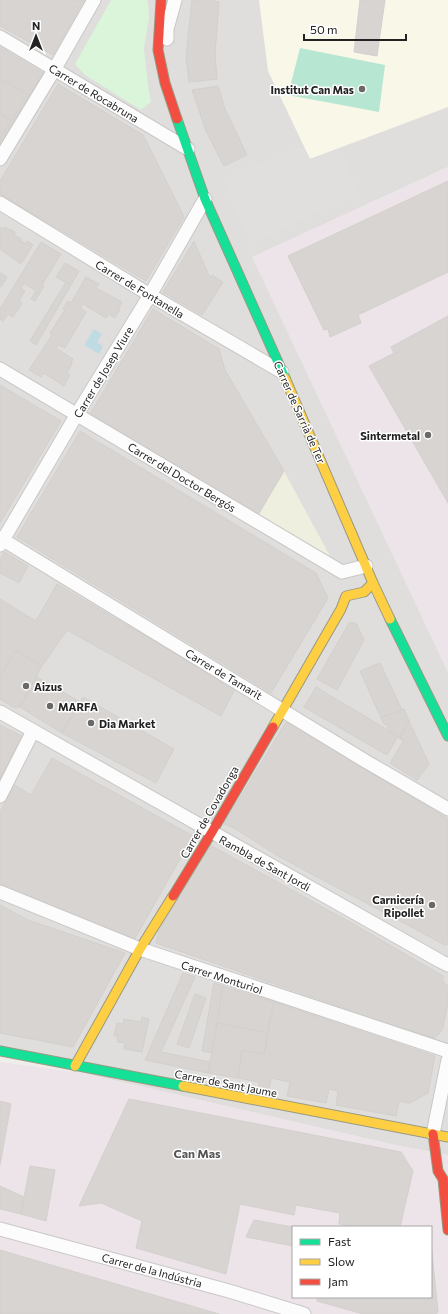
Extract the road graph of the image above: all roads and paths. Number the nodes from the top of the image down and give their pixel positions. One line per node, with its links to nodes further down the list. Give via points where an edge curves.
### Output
1 (94, 0): 5 (street)
2 (161, 0): 6 (street, Carrer de Sarrià de Ter, via 158,50)
3 (175, 0): 6 (street, Carrer de Sarrià de Ter, via 168,29)
4 (0, 37): 5 (street, Carrer de Rocabruna)
5 (54, 70): 7 (street, Carrer de Rocabruna); 8 (street)
6 (165, 83): 7 (street, Carrer de Sarrià de Ter)
7 (188, 149): 9 (street, Carrer de Sarrià de Ter)
8 (0, 159)
9 (205, 199): 11 (street, Carrer de Josep Viure); 13 (street, Carrer de Sarrià de Ter)
10 (0, 203): 11 (street, Carrer de Fontanella)
11 (150, 295): 13 (street, Carrer de Fontanella); 14 (street, Carrer de Josep Viure)
12 (0, 370): 14 (street, Carrer del Doctor Bergós)
13 (282, 372): 16 (street, Carrer de Sarrià de Ter)
14 (77, 414): 15 (street, Carrer de Josep Viure); 16 (street, Carrer del Doctor Bergós, via 342,572)
15 (1, 541): 18 (street, Carrer de Tamarit)
16 (366, 566): 17 (street, Carrer de Sarrià de Ter)
17 (373, 583): 18 (street, Carrer de Covadonga, via 364,592 346,596 341,609); 21 (street, Carrer de Sarrià de Ter)
18 (282, 709): 23 (street, Carrer de Tamarit); 24 (street, Carrer de Covadonga)
19 (0, 712): 20 (street, Rambla de Sant Jordi)
20 (33, 731): 22 (street); 24 (street, Rambla de Sant Jordi)
21 (448, 736)
22 (0, 796)
23 (448, 809)
24 (212, 832): 26 (street, Carrer de Covadonga); 27 (street, Rambla de Sant Jordi)
25 (0, 892): 26 (street, Carrer Monturiol)
26 (140, 950): 29 (street, Carrer Monturiol); 31 (street, Carrer de Covadonga)
27 (448, 965)
28 (0, 1051): 31 (street, Carrer de Sant Jaume)
29 (448, 1051)
30 (448, 1060): 32 (street)
31 (75, 1066): 32 (street, Carrer de Sant Jaume)
32 (433, 1134): 33 (street, Carrer de Sant Jaume); 34 (street, via 438,1171)
33 (448, 1137)
34 (446, 1176): 36 (street)
35 (0, 1229): 37 (street, Carrer de la Indústria)
36 (448, 1230)
37 (304, 1314)

